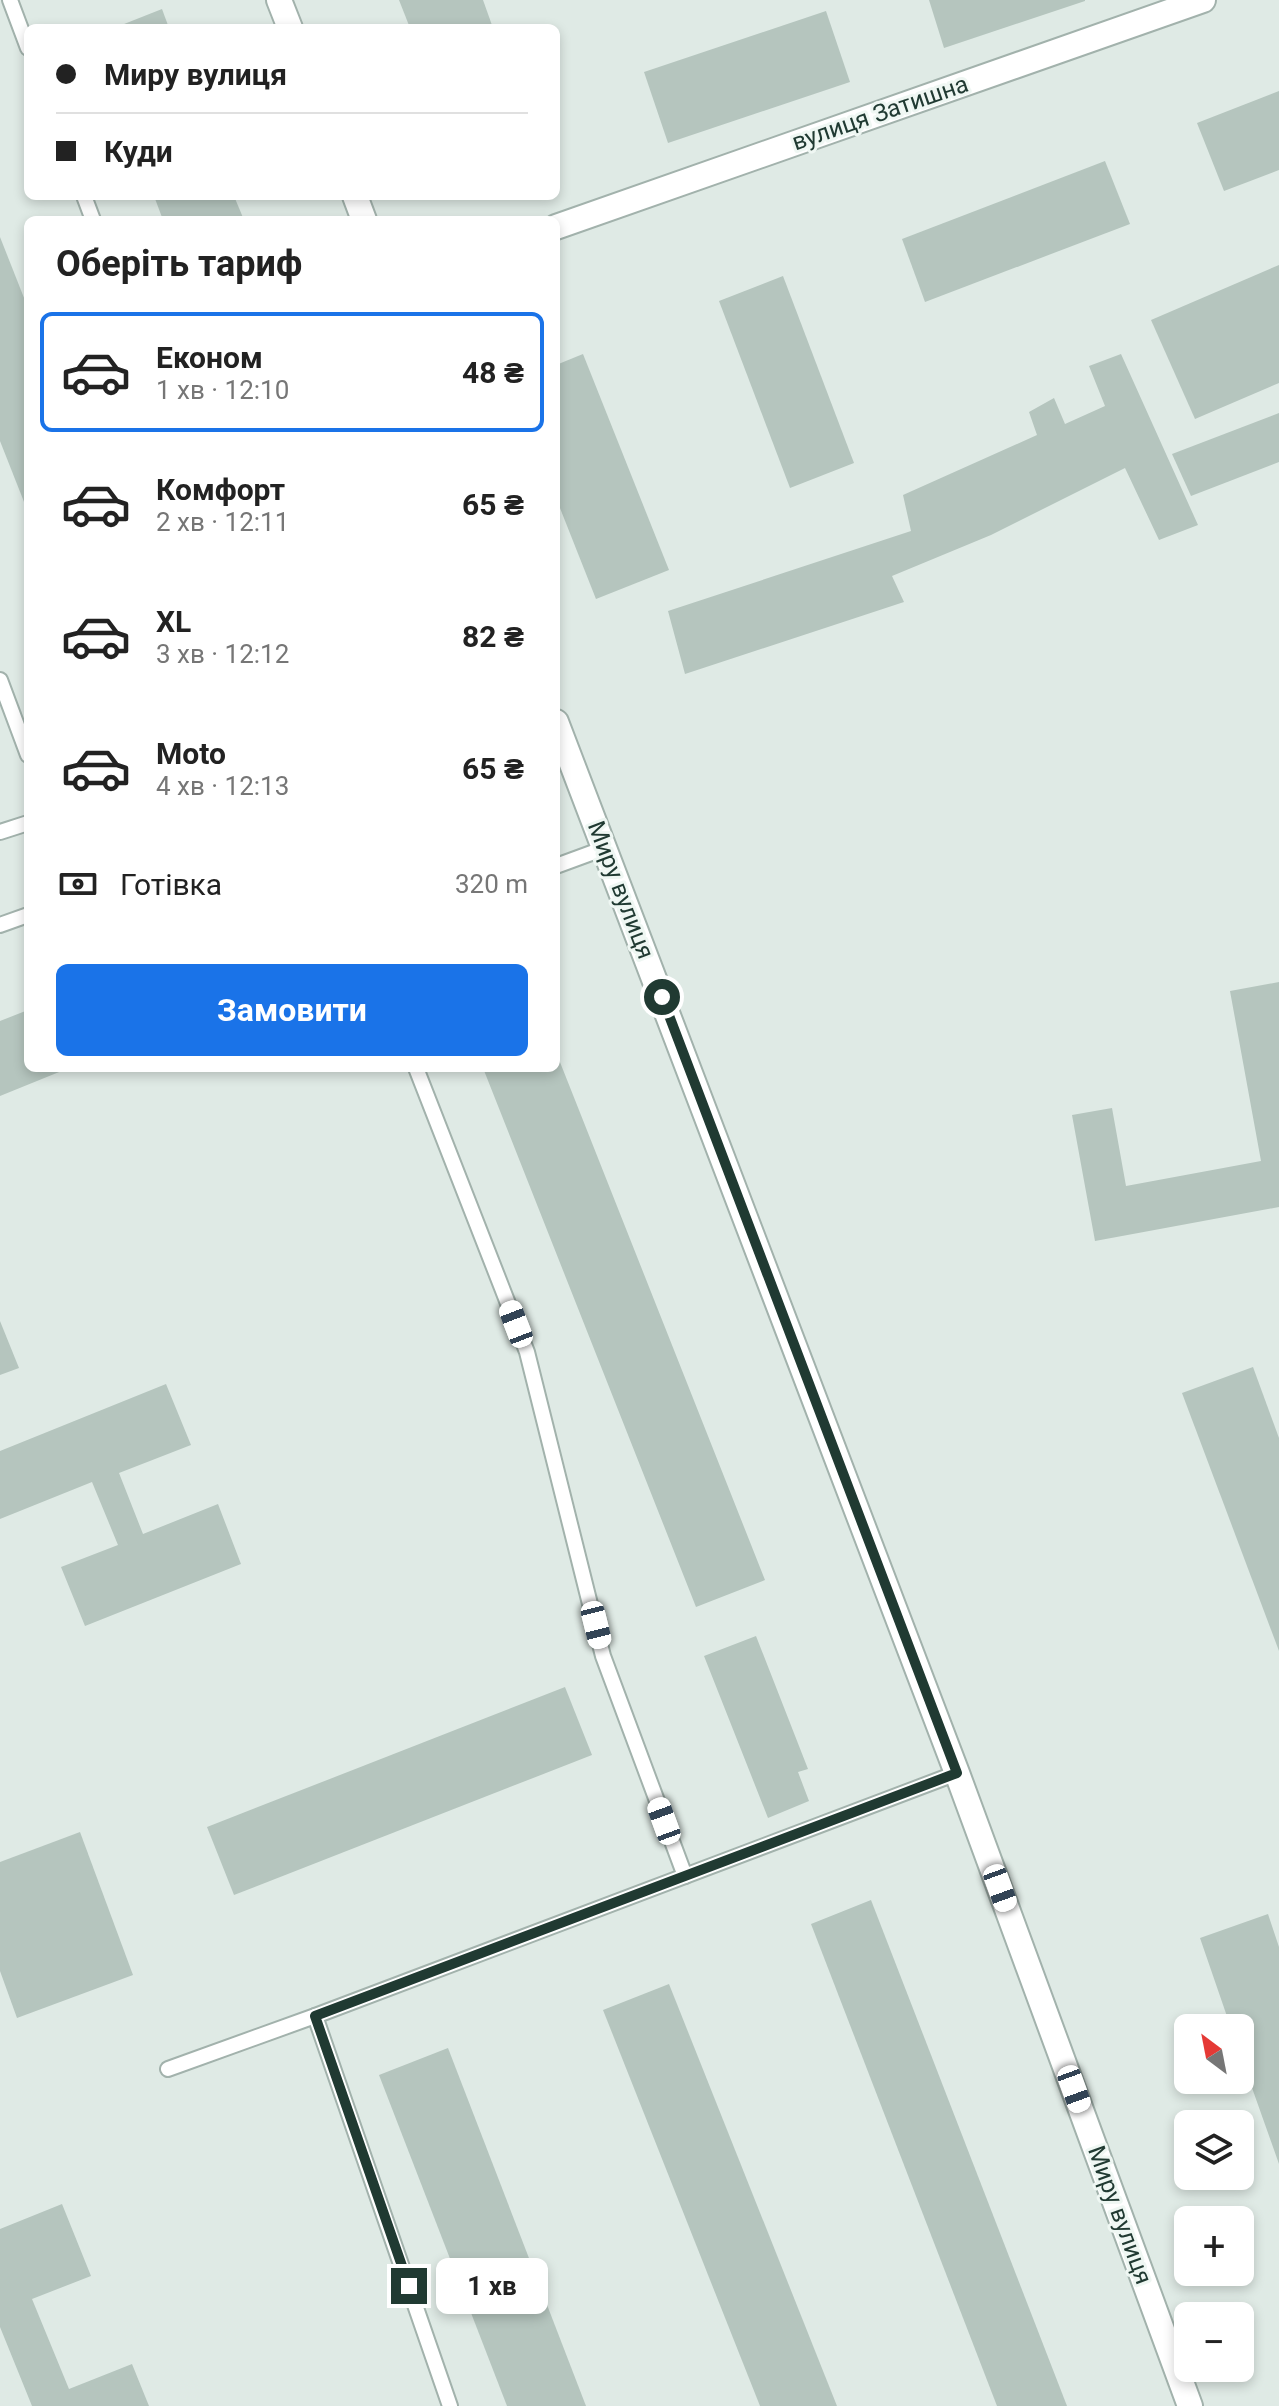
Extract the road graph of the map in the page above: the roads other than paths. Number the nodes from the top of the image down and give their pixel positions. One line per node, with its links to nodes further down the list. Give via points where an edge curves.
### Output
1 (10, 0): 5 (lane)
2 (279, 0): 4 (street)
3 (1203, 0): 6 (street, вулиця Затишна)
4 (288, 24)
5 (24, 37)
6 (560, 226)
7 (0, 680): 9 (lane)
8 (560, 732): 12 (street, Миру вулиця)
9 (24, 744)
10 (24, 824): 11 (lane)
11 (0, 832)
12 (605, 848): 13 (lane); 17 (street, Миру вулиця)
13 (560, 865)
14 (24, 916): 15 (lane)
15 (0, 925)
16 (418, 1072): 18 (lane, via 527,1352 603,1656)
17 (957, 1773): 18 (lane); 22 (street, Миру вулиця)
18 (685, 1876): 19 (lane)
19 (315, 2016): 20 (lane); 21 (lane)
20 (168, 2069)
21 (450, 2406)
22 (1190, 2406)

